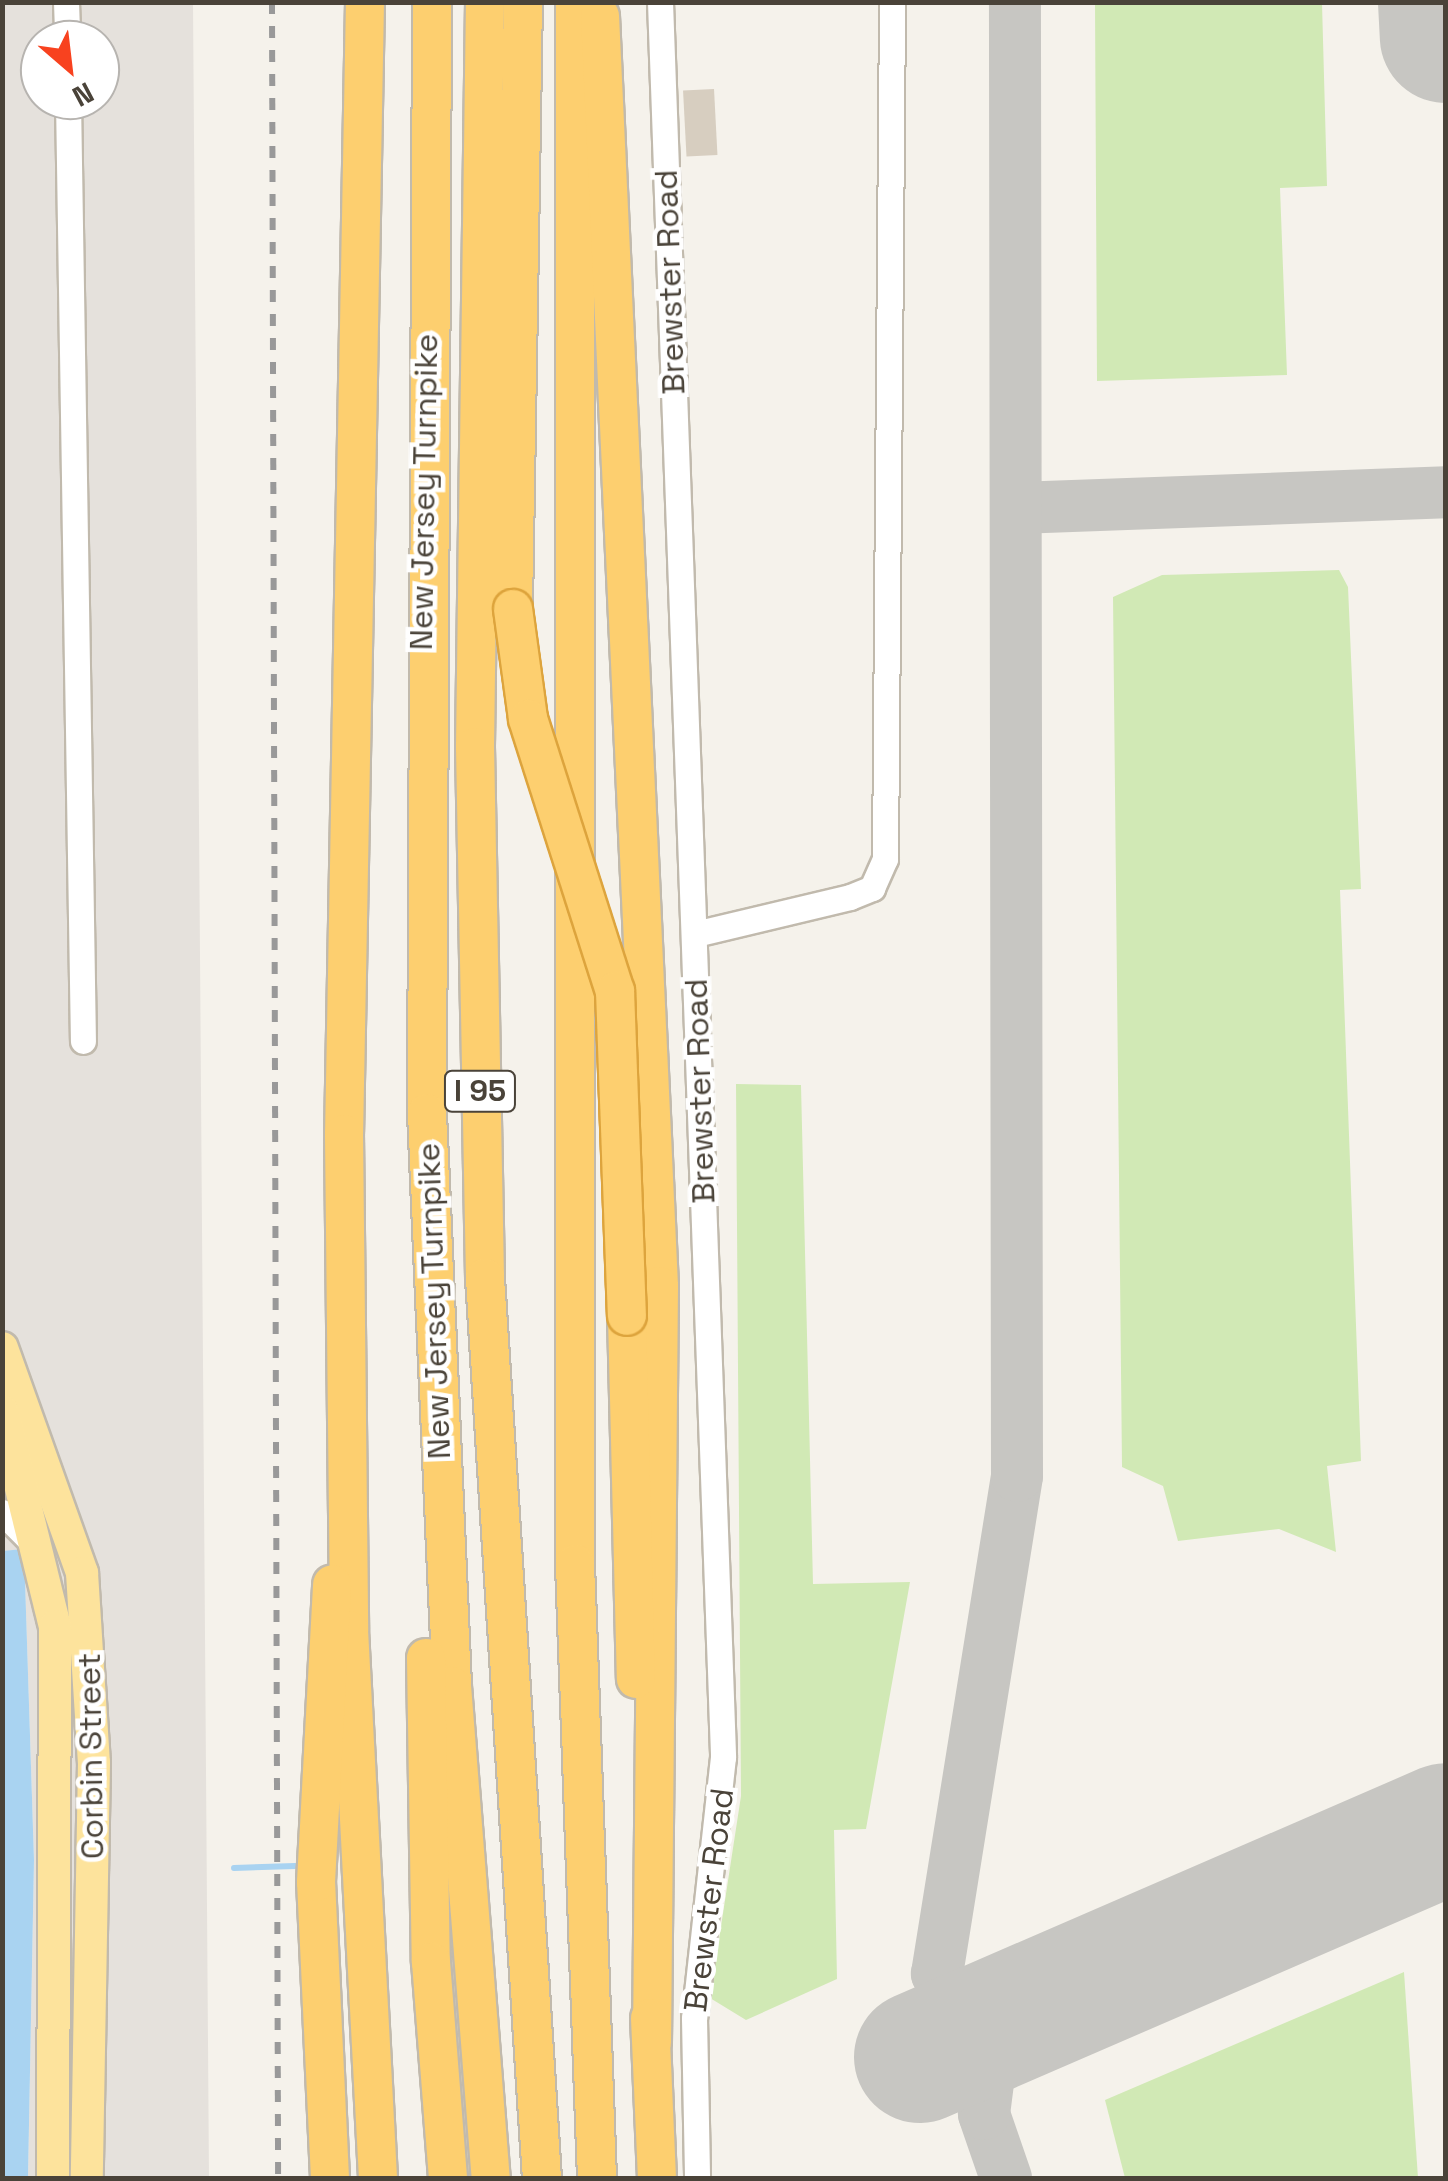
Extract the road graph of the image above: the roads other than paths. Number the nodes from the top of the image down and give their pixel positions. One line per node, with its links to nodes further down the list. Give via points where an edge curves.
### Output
1 (365, 2): 15 (highway, New Jersey Turnpike, via 344,1134)
2 (432, 2): 14 (highway, New Jersey Turnpike / I 95, via 423,880)
3 (485, 2): 25 (highway, New Jersey Turnpike / I 95, via 475,709 484,1240 512,1804)
4 (522, 2): 18 (highway, bridge, via 513,610 523,700 615,992)
5 (576, 2): 26 (highway, via 575,1564)
6 (600, 2): 18 (highway, via 659,1286)
7 (660, 2): 10 (street, Brewster Road)
8 (892, 2): 10 (street, via 885,859 872,888 850,897)
9 (68, 120): 11 (street)
10 (695, 934): 28 (street, Brewster Road, via 724,1794 694,2018)
11 (83, 1040)
12 (2, 1348): 20 (main road, Corbin Street, via 82,1573 94,1763)
13 (2, 1411): 17 (main road, Corbin Street)
14 (440, 1472): 23 (highway, via 425,1584 431,1962); 24 (highway, New Jersey Turnpike / I 95)
15 (346, 1508): 21 (highway, via 323,1632 316,1866); 22 (highway, New Jersey Turnpike)
16 (2, 1512): 17 (street)
17 (42, 1553): 19 (main road, Corbin Street, via 58,1692)
18 (652, 2042): 27 (highway)
19 (54, 2178)
20 (87, 2178)
21 (330, 2178)
22 (378, 2178)
23 (448, 2178)
24 (492, 2178)
25 (542, 2178)
26 (597, 2178)
27 (657, 2178)
28 (697, 2178)

